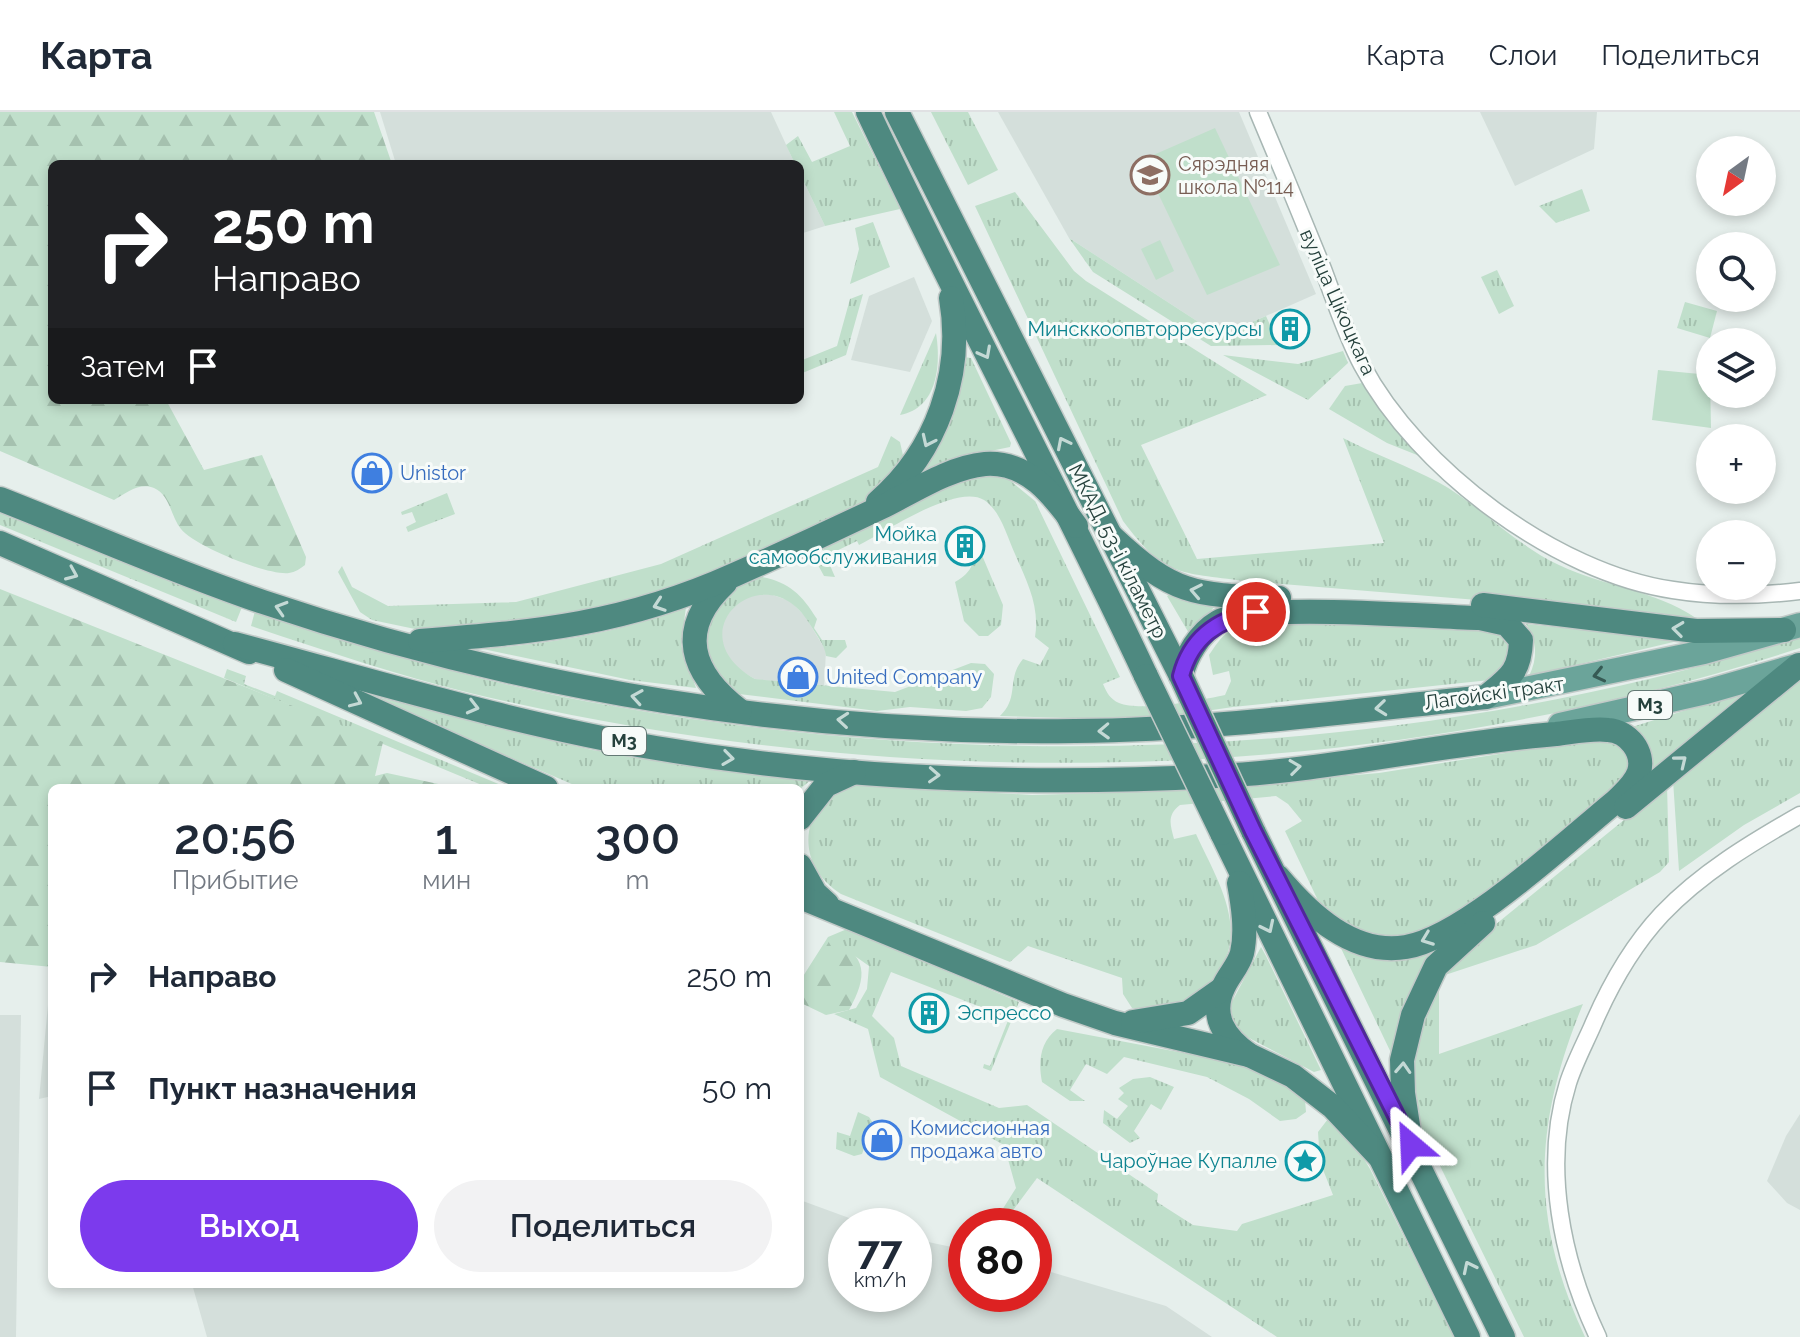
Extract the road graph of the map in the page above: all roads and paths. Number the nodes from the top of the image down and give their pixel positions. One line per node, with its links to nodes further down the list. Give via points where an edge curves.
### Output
1 (868, 112): 4 (highway, МКАД, 53-і кіламетр)
2 (897, 112): 8 (highway, МКАД, 53-і кіламетр, one-way to 2)
3 (1258, 112): 11 (street, вуліца Цікоцкага, via 1363,365 1393,412 1451,476 1542,542 1605,570 1670,590 1740,597)
4 (949, 284): 6 (highway, one-way to 6, via 954,361 930,439 913,467); 7 (highway, МКАД, 53-і кіламетр, one-way to 7)
5 (0, 499): 13 (highway, М3, one-way to 5, via 251,598)
6 (860, 518): 7 (highway, via 983,464 1032,476); 10 (highway)
7 (1076, 526): 24 (highway, МКАД, 53-і кіламетр, bridge)
8 (1112, 537): 12 (highway, one-way to 8, via 1696,631 1480,605 1189,591 1157,577); 16 (highway, МКАД, 53-і кіламетр)
9 (0, 543): 14 (highway, М3, one-way to 14)
10 (732, 577): 13 (highway, one-way to 13, via 605,621 475,637); 18 (highway, via 703,606 695,652 707,679)
11 (1800, 591)
12 (1792, 627): 17 (main road, Лагойскі тракт / М3, one-way to 17, via 1675,658)
13 (390, 640): 18 (highway, М3, one-way to 13, via 523,675)
14 (235, 644): 20 (highway, М3, one-way to 20, via 527,721 654,748); 21 (highway, one-way to 21)
15 (1799, 665): 19 (main road, Лагойскі тракт / М3, via 1706,692); 32 (highway, one-way to 15, via 1402,1060 1413,1015 1436,966)
16 (1181, 676): 17 (highway, via 1190,651 1205,633 1232,616 1256,612 1480,618 1507,624 1521,640 1520,662); 26 (highway, МКАД, 53-і кіламетр, bridge)
17 (1486, 697): 18 (highway, Лагойскі тракт / М3, one-way to 18, via 1182,728 1073,731 948,729)
18 (742, 712)
19 (1499, 738): 20 (highway, Лагойскі тракт / М3, one-way to 19, via 1027,779 1217,776); 26 (highway, one-way to 26, via 1611,729 1633,743 1640,771 1616,801 1471,918 1406,947 1375,946 1316,920)
20 (856, 771): 22 (highway, via 826,785)
21 (537, 784)
22 (804, 813)
23 (1800, 815): 36 (street, via 1743,847 1660,916 1619,971 1568,1084 1559,1133 1559,1207 1566,1253)
24 (1234, 857): 29 (highway, via 1244,942); 33 (highway, МКАД, 53-і кіламетр, one-way to 33)
25 (804, 873): 28 (highway, via 815,893)
26 (1278, 877): 32 (highway, МКАД, 53-і кіламетр)
27 (804, 899): 28 (highway)
28 (835, 911): 30 (highway)
29 (1222, 989): 30 (highway, via 1188,1013); 31 (highway, via 1220,1026)
30 (1115, 1023): 31 (highway)
31 (1249, 1055): 33 (highway, via 1293,1076 1324,1099)
32 (1411, 1145): 35 (highway, МКАД, 53-і кіламетр, one-way to 32)
33 (1378, 1155): 34 (highway, МКАД, 53-і кіламетр)
34 (1468, 1337)
35 (1503, 1337)
36 (1598, 1337)

